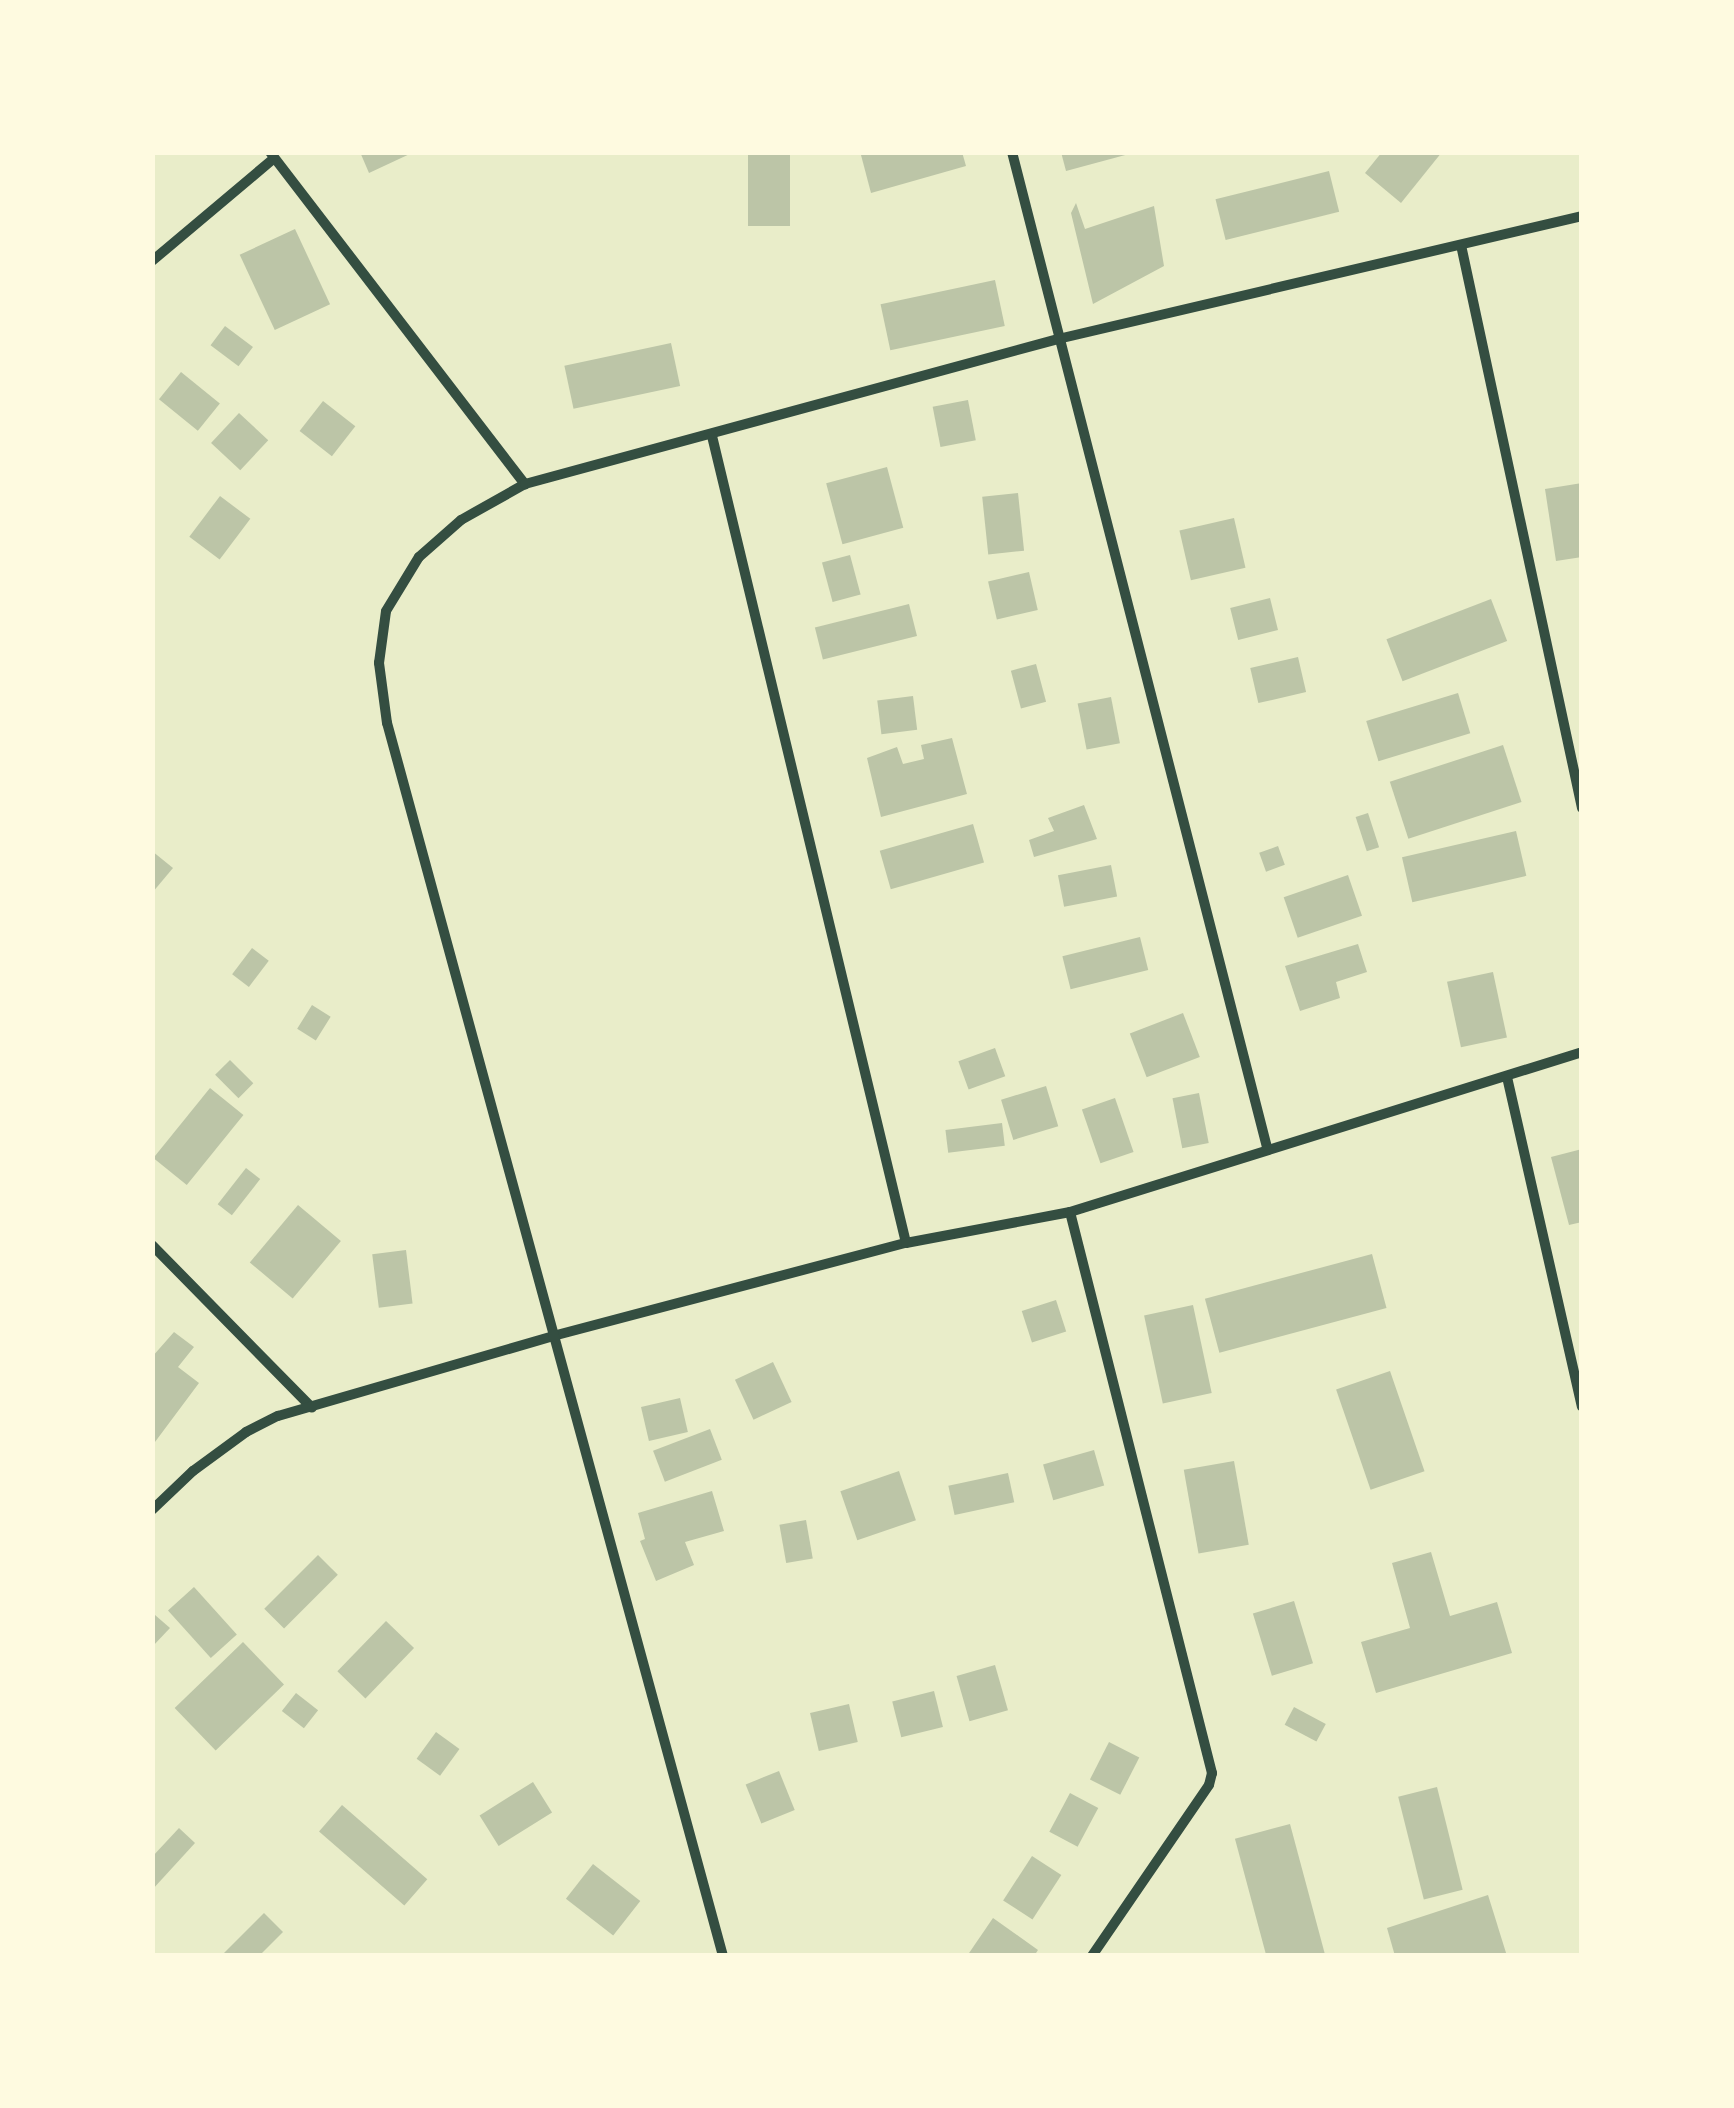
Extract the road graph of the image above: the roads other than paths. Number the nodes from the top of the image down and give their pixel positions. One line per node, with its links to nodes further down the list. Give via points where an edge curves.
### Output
1 (1012, 152): 6 (street)
2 (271, 156): 5 (street); 8 (street)
3 (1582, 216): 4 (street)
4 (1461, 245): 6 (street); 9 (street)
5 (152, 261)
6 (1058, 339): 7 (street); 12 (street)
7 (712, 436): 8 (street); 14 (street)
8 (525, 484): 16 (street, via 461,520 420,557 386,611 379,662 386,723)
9 (1582, 808)
10 (1582, 1052): 11 (street)
11 (1507, 1077): 12 (street); 17 (street)
12 (1267, 1148): 13 (street)
13 (1070, 1212): 14 (street); 21 (street, via 1212,1773)
14 (906, 1243): 16 (street)
15 (152, 1245): 18 (street)
16 (553, 1336): 18 (street); 20 (street)
17 (1582, 1407)
18 (312, 1408): 19 (street, via 246,1432)
19 (152, 1510)
20 (723, 1956)
21 (1092, 1956)

